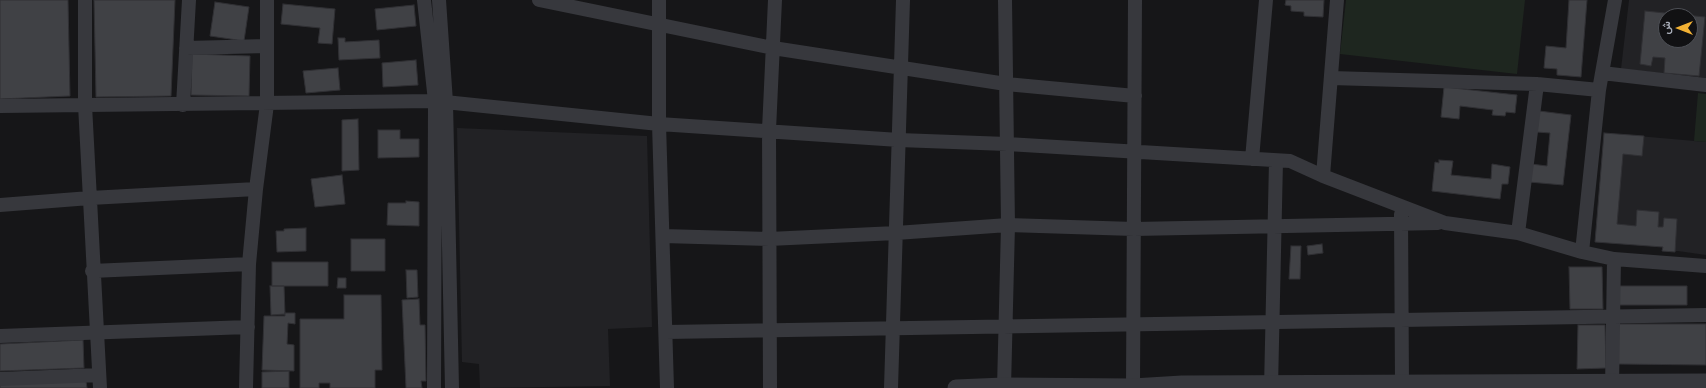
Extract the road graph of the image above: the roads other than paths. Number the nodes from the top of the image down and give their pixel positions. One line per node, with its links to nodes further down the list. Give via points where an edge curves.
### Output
1 (85, 0): 29 (street)
2 (189, 0): 17 (street)
3 (267, 0): 16 (street)
4 (424, 0): 27 (street)
5 (439, 0): 27 (street)
6 (539, 0): 15 (street)
7 (659, 0): 15 (street)
8 (775, 0): 18 (street)
9 (903, 0): 19 (street)
10 (1005, 0): 22 (street)
11 (1136, 0): 26 (street)
12 (1266, 0): 37 (street)
13 (1337, 0): 21 (street)
14 (1615, 0): 20 (street)
15 (659, 25): 18 (street); 32 (street)
16 (267, 46): 17 (street); 28 (street)
17 (186, 48): 30 (street)
18 (773, 48): 19 (street); 33 (street)
19 (901, 68): 22 (street); 34 (street)
20 (1602, 73): 24 (street); 25 (street)
21 (1331, 78): 23 (street); 39 (street)
22 (1006, 84): 26 (street); 35 (street)
23 (1537, 84): 25 (street); 50 (street)
24 (1706, 85)
25 (1599, 90): 53 (street)
26 (1135, 96): 36 (street)
27 (441, 102): 28 (street); 32 (street); 80 (street); 81 (street)
28 (267, 104): 30 (street); 40 (street)
29 (85, 105): 30 (street); 31 (street); 41 (street)
30 (183, 105)
31 (0, 106)
32 (659, 124): 33 (street); 51 (street)
33 (769, 130): 34 (street); 52 (street)
34 (899, 140): 35 (street); 49 (street)
35 (1007, 144): 36 (street); 45 (street)
36 (1135, 152): 37 (street); 48 (street)
37 (1252, 159): 38 (street)
38 (1276, 161): 39 (street, via 1290,161); 47 (street)
39 (1323, 176): 43 (street)
40 (256, 189): 41 (street); 55 (street)
41 (90, 198): 42 (street); 57 (street)
42 (0, 205)
43 (1401, 206): 44 (street); 46 (street)
44 (1445, 223): 46 (street); 50 (street)
45 (1008, 224): 48 (street); 49 (street); 63 (street)
46 (1401, 224): 47 (street); 60 (street)
47 (1275, 226): 48 (street); 61 (street)
48 (1134, 229): 62 (street)
49 (896, 233): 52 (street); 65 (street)
50 (1518, 233): 53 (street)
51 (663, 236): 52 (street); 67 (street)
52 (769, 239): 66 (street)
53 (1582, 252): 54 (street)
54 (1614, 259): 56 (street); 59 (street)
55 (250, 264): 57 (street); 64 (street)
56 (1706, 266)
57 (92, 271): 68 (street)
58 (1706, 316): 59 (street)
59 (1614, 317): 60 (street); 74 (street)
60 (1402, 320): 61 (street); 73 (street)
61 (1273, 322): 62 (street); 76 (street)
62 (1134, 324): 63 (street); 78 (street)
63 (1005, 327): 65 (street); 77 (street)
64 (248, 328): 68 (street); 79 (street)
65 (893, 328): 66 (street); 84 (street)
66 (770, 330): 67 (street); 83 (street)
67 (666, 332): 82 (street)
68 (98, 334): 69 (street); 71 (street)
69 (0, 336)
70 (0, 379): 71 (street)
71 (99, 382)
72 (1706, 382): 74 (street)
73 (1399, 385): 74 (street); 76 (street)
74 (1612, 385)
75 (1181, 386): 76 (street); 78 (street)
76 (1272, 386)
77 (1004, 387): 78 (street); 85 (street)
78 (1133, 387)
79 (246, 388)
80 (434, 388)
81 (452, 388)
82 (668, 388)
83 (770, 388)
84 (891, 388)
85 (956, 388)

